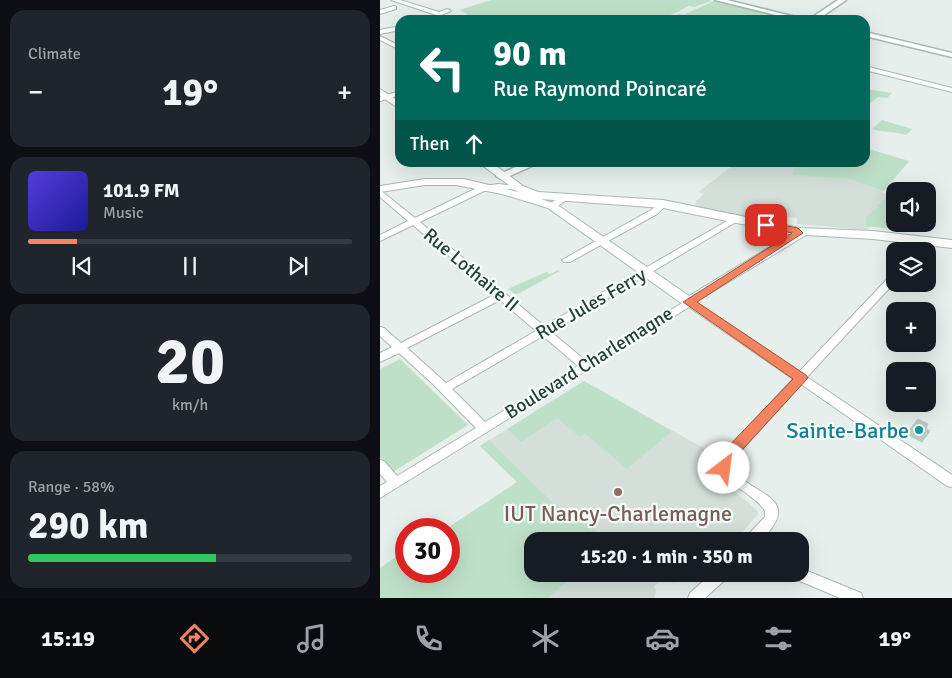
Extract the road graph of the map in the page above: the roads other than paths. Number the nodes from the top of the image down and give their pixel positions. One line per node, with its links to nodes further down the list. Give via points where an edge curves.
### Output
1 (394, 0): 8 (street)
2 (412, 0): 8 (street, via 448,11)
3 (718, 0): 5 (street)
4 (843, 0): 10 (street)
5 (737, 2): 9 (street)
6 (394, 8): 7 (street)
7 (380, 12)
8 (439, 14)
9 (786, 15)
10 (820, 15)
11 (395, 29): 12 (street)
12 (380, 32)
13 (870, 35): 16 (street)
14 (380, 38): 15 (street)
15 (395, 46)
16 (952, 55)
17 (870, 69): 18 (street)
18 (952, 90)
19 (395, 94): 20 (street)
20 (382, 96): 21 (main road)
21 (395, 103)
22 (485, 167): 26 (main road, via 483,175)
23 (489, 167): 25 (main road)
24 (524, 167): 25 (street)
25 (501, 176): 26 (main road); 29 (main road)
26 (469, 181): 27 (main road)
27 (456, 182): 28 (main road); 30 (main road, via 425,182)
28 (485, 188): 29 (street); 34 (main road); 36 (street)
29 (519, 188): 32 (main road, via 536,195)
30 (380, 189)
31 (380, 193): 36 (street, Rue Lothaire II)
32 (564, 197): 33 (main road); 34 (street)
33 (663, 204): 35 (main road); 39 (street)
34 (552, 206): 39 (main road)
35 (737, 219): 37 (main road, via 794,230); 43 (street, Rue Jules Ferry)
36 (414, 221): 38 (street); 45 (street, Rue Lothaire II)
37 (794, 236): 40 (main road, via 809,230); 46 (main road, Boulevard Charlemagne)
38 (380, 238)
39 (602, 241): 42 (street); 43 (main road)
40 (928, 241): 41 (main road)
41 (952, 244)
42 (567, 260)
43 (646, 272): 46 (main road); 48 (street, Rue Jules Ferry)
44 (886, 286): 52 (street)
45 (501, 295): 48 (street, Rue Lothaire II); 49 (street)
46 (689, 302): 51 (street, Boulevard Charlemagne); 52 (street)
47 (380, 330): 49 (street)
48 (543, 332): 51 (street, Rue Lothaire II); 53 (street, Rue Jules Ferry)
49 (401, 348): 50 (street); 53 (street)
50 (380, 358)
51 (585, 366): 54 (street, Boulevard Charlemagne)
52 (801, 378): 56 (street); 59 (street, via 724,463 727,472 772,510 770,520)
53 (444, 389): 54 (street)
54 (484, 428): 57 (street, Boulevard Charlemagne)
55 (380, 464): 57 (street)
56 (952, 482)
57 (396, 483): 58 (street, Boulevard Charlemagne)
58 (380, 492)
59 (759, 532)
60 (809, 578): 63 (street)
61 (713, 582): 62 (street)
62 (695, 598)
63 (856, 598)

